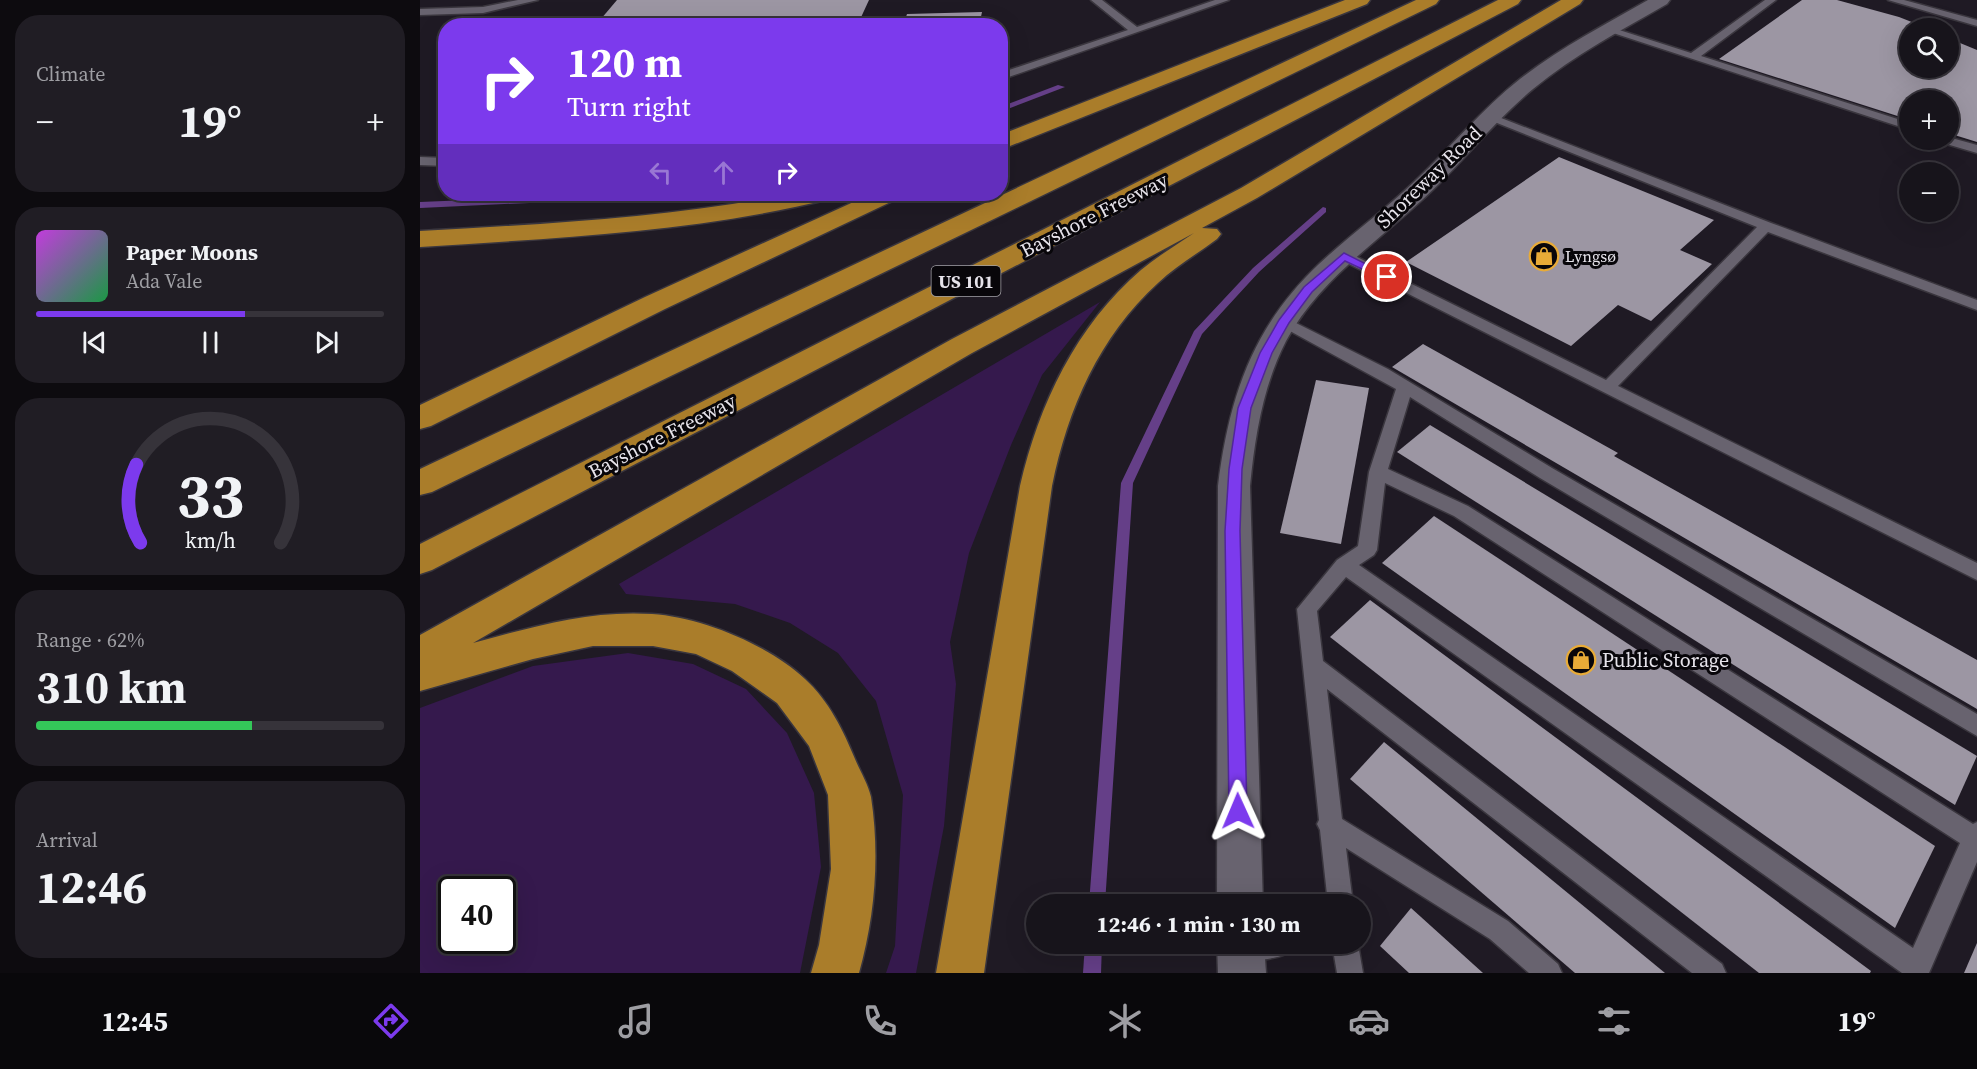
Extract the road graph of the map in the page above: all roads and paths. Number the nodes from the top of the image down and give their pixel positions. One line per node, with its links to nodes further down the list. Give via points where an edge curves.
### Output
1 (533, 0): 11 (lane, via 483,10)
2 (1096, 0): 14 (lane)
3 (1224, 0): 14 (lane)
4 (1361, 0): 19 (highway)
5 (1430, 0): 36 (highway, US 101)
6 (1512, 0): 37 (highway, Bayshore Freeway / US 101)
7 (1574, 0): 24 (highway)
8 (1661, 0): 13 (street, Shoreway Road)
9 (1771, 0): 15 (lane)
10 (1893, 0): 12 (lane)
11 (420, 12)
12 (1977, 23)
13 (1609, 30): 15 (lane); 17 (street, Shoreway Road, via 1553,64)
14 (1136, 31): 16 (lane)
15 (1693, 57): 18 (lane)
16 (1008, 74)
17 (1491, 117): 27 (lane); 29 (street, Shoreway Road, via 1447,164)
18 (1899, 123)
19 (1008, 139)
20 (1959, 144): 21 (lane)
21 (1977, 149)
22 (420, 161): 23 (lane)
23 (438, 162)
24 (1249, 193): 40 (highway, via 962,346); 51 (highway, via 1211,231 1149,277 1120,307 1071,380 1049,433 1036,486)
25 (791, 201): 28 (highway, via 642,224)
26 (874, 201): 34 (highway)
27 (1766, 226): 30 (lane); 33 (lane)
28 (420, 239)
29 (1344, 256): 31 (street, Shoreway Road, via 1308,290); 33 (lane)
30 (1977, 305)
31 (1284, 322): 32 (lane); 46 (street, Shoreway Road, via 1266,353 1245,408 1234,486)
32 (1405, 387): 35 (lane); 43 (lane)
33 (1608, 387): 39 (lane)
34 (420, 418)
35 (1378, 472): 38 (lane, via 1367,550); 45 (lane, via 1461,511)
36 (420, 483)
37 (420, 560)
38 (1344, 565): 41 (lane, via 1307,609); 49 (lane)
39 (1977, 572)
40 (420, 654)
41 (1312, 665): 44 (lane); 54 (lane)
42 (420, 674): 50 (highway, via 593,630 652,630 701,639 746,659 791,691 825,735 849,795 854,869)
43 (1977, 726)
44 (1329, 824): 47 (lane); 53 (lane, via 1499,930)
45 (1976, 836): 49 (lane)
46 (1247, 894)
47 (1339, 894)
48 (1347, 954): 52 (lane)
49 (1916, 970)
50 (835, 973)
51 (960, 973)
52 (1350, 973)
53 (1549, 973)
54 (1713, 973)

